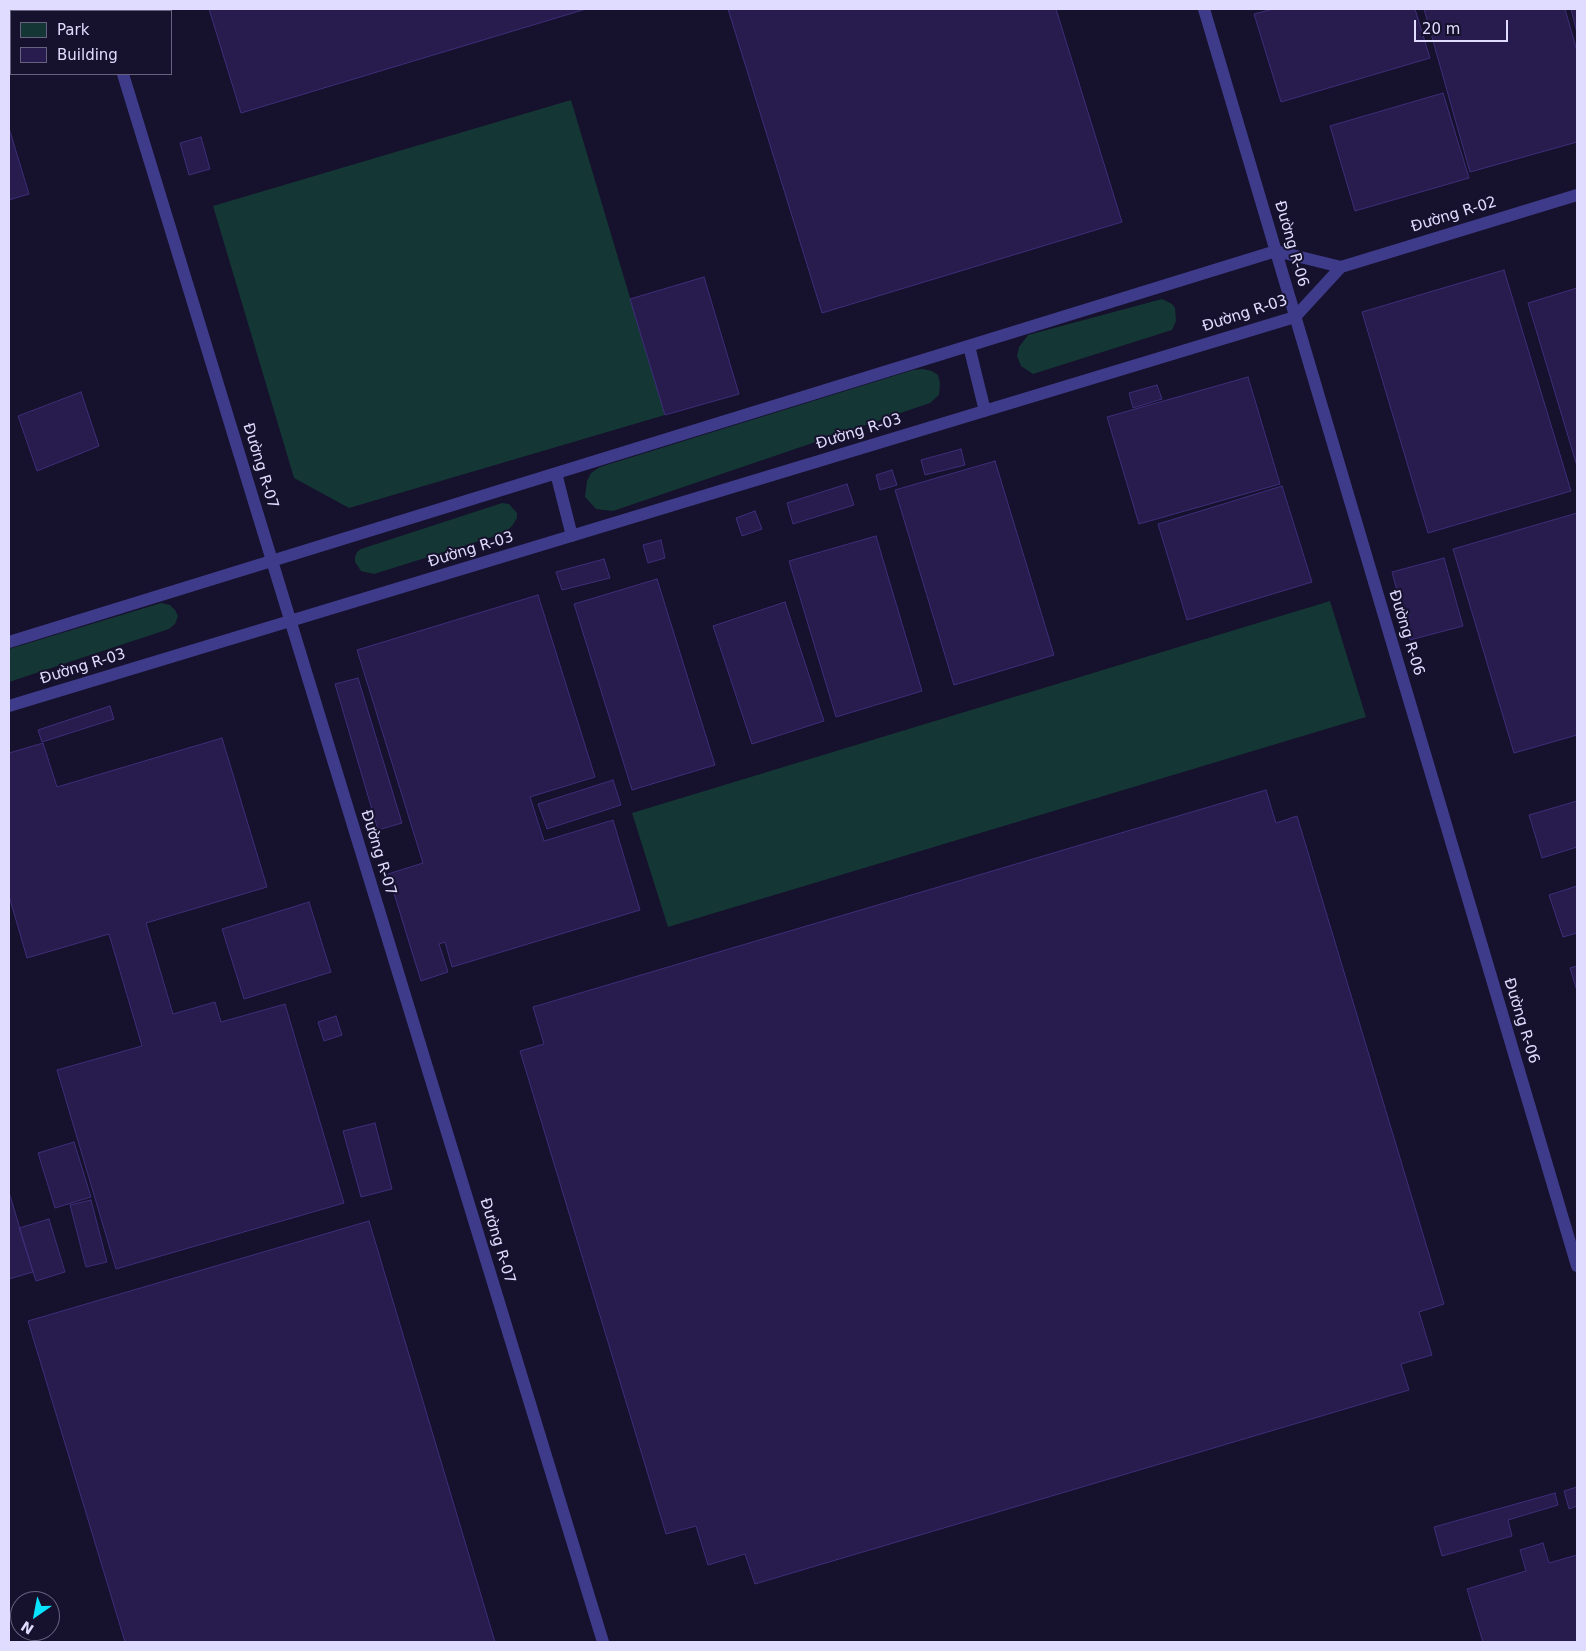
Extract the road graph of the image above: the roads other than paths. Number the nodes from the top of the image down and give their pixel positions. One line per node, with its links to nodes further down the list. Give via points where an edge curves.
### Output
1 (1204, 9): 4 (lane, Đường R-06)
2 (123, 75): 11 (lane, Đường R-07)
3 (1577, 195): 5 (lane, Đường R-02)
4 (1276, 251): 5 (lane); 6 (lane, Đường R-06); 7 (lane)
5 (1341, 267): 6 (lane, Đường R-03)
6 (1295, 317): 8 (lane, Đường R-03); 15 (lane, Đường R-06)
7 (969, 346): 8 (lane); 9 (lane)
8 (985, 411): 10 (lane, Đường R-03)
9 (556, 473): 10 (lane); 11 (lane)
10 (572, 536): 12 (lane, Đường R-03)
11 (272, 561): 12 (lane, Đường R-07); 13 (lane)
12 (290, 621): 14 (lane, Đường R-03); 16 (lane, Đường R-07)
13 (9, 642)
14 (9, 706)
15 (1577, 1266)
16 (603, 1642)

